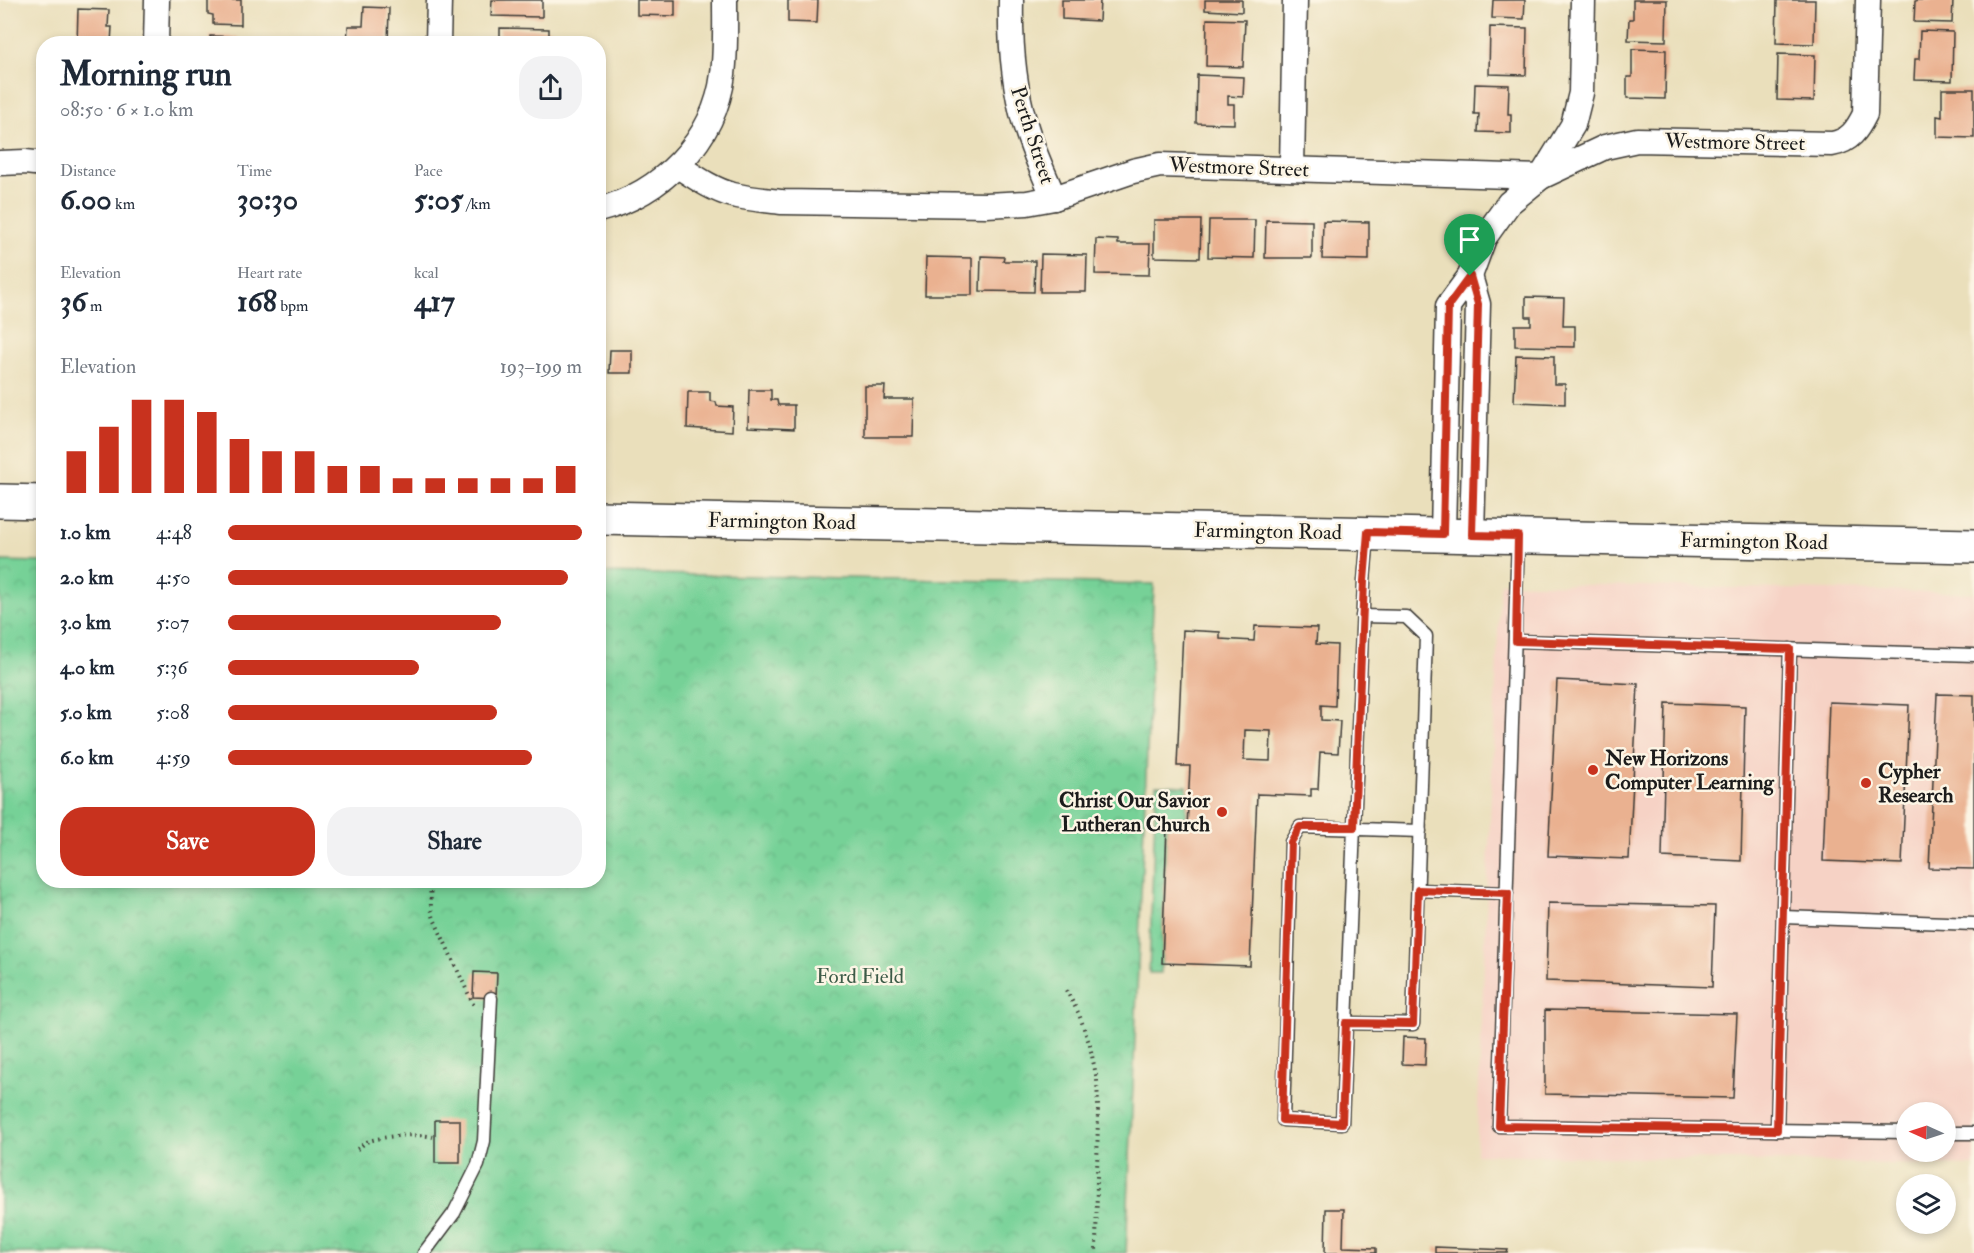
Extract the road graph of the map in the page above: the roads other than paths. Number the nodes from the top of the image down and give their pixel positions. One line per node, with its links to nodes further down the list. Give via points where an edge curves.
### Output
1 (157, 0): 8 (street)
2 (439, 0): 9 (street)
3 (725, 0): 12 (street, via 723,76 717,100 695,145)
4 (1011, 0): 15 (street, Perth Street, via 1014,81 1025,127)
5 (1296, 0): 13 (street)
6 (1583, 0): 14 (street, via 1581,93 1573,125)
7 (1868, 0): 14 (street, Westmore Street, via 1865,114 1857,130 1844,142 1637,140 1605,147)
8 (156, 36)
9 (438, 36)
10 (0, 163): 11 (street)
11 (36, 163)
12 (678, 166): 15 (street, Westmore Street, via 732,195 782,202 986,205); 16 (street, via 639,195)
13 (1292, 169): 14 (street, Westmore Street); 15 (street, Westmore Street, via 1160,165)
14 (1541, 177): 21 (street, via 1509,203 1484,238 1470,276 1448,306)
15 (1054, 198)
16 (606, 208)
17 (0, 501): 18 (main road)
18 (36, 502)
19 (606, 518): 20 (main road, Farmington Road)
20 (1368, 532): 21 (main road, Farmington Road); 24 (lane)
21 (1458, 534): 22 (main road, Farmington Road)
22 (1518, 536): 23 (main road, Farmington Road); 25 (lane)
23 (1974, 546)
24 (1362, 616): 28 (lane); 29 (lane, via 1406,617 1426,636)
25 (1516, 641): 26 (lane); 31 (lane)
26 (1790, 649): 27 (lane); 32 (lane)
27 (1974, 655)
28 (1354, 827): 29 (lane); 35 (lane); 35 (lane, via 1300,827 1291,842 1282,1120 1342,1123)
29 (1420, 831): 30 (lane)
30 (1418, 890): 31 (lane); 35 (lane, via 1413,1024)
31 (1508, 893): 36 (lane, via 1499,1126)
32 (1783, 917): 33 (lane); 36 (lane)
33 (1974, 924)
34 (491, 998): 40 (lane, via 484,1141 478,1165 454,1213)
35 (1346, 1023)
36 (1777, 1130): 37 (lane)
37 (1896, 1132)
38 (1956, 1132): 39 (lane)
39 (1974, 1133)
40 (424, 1253)

